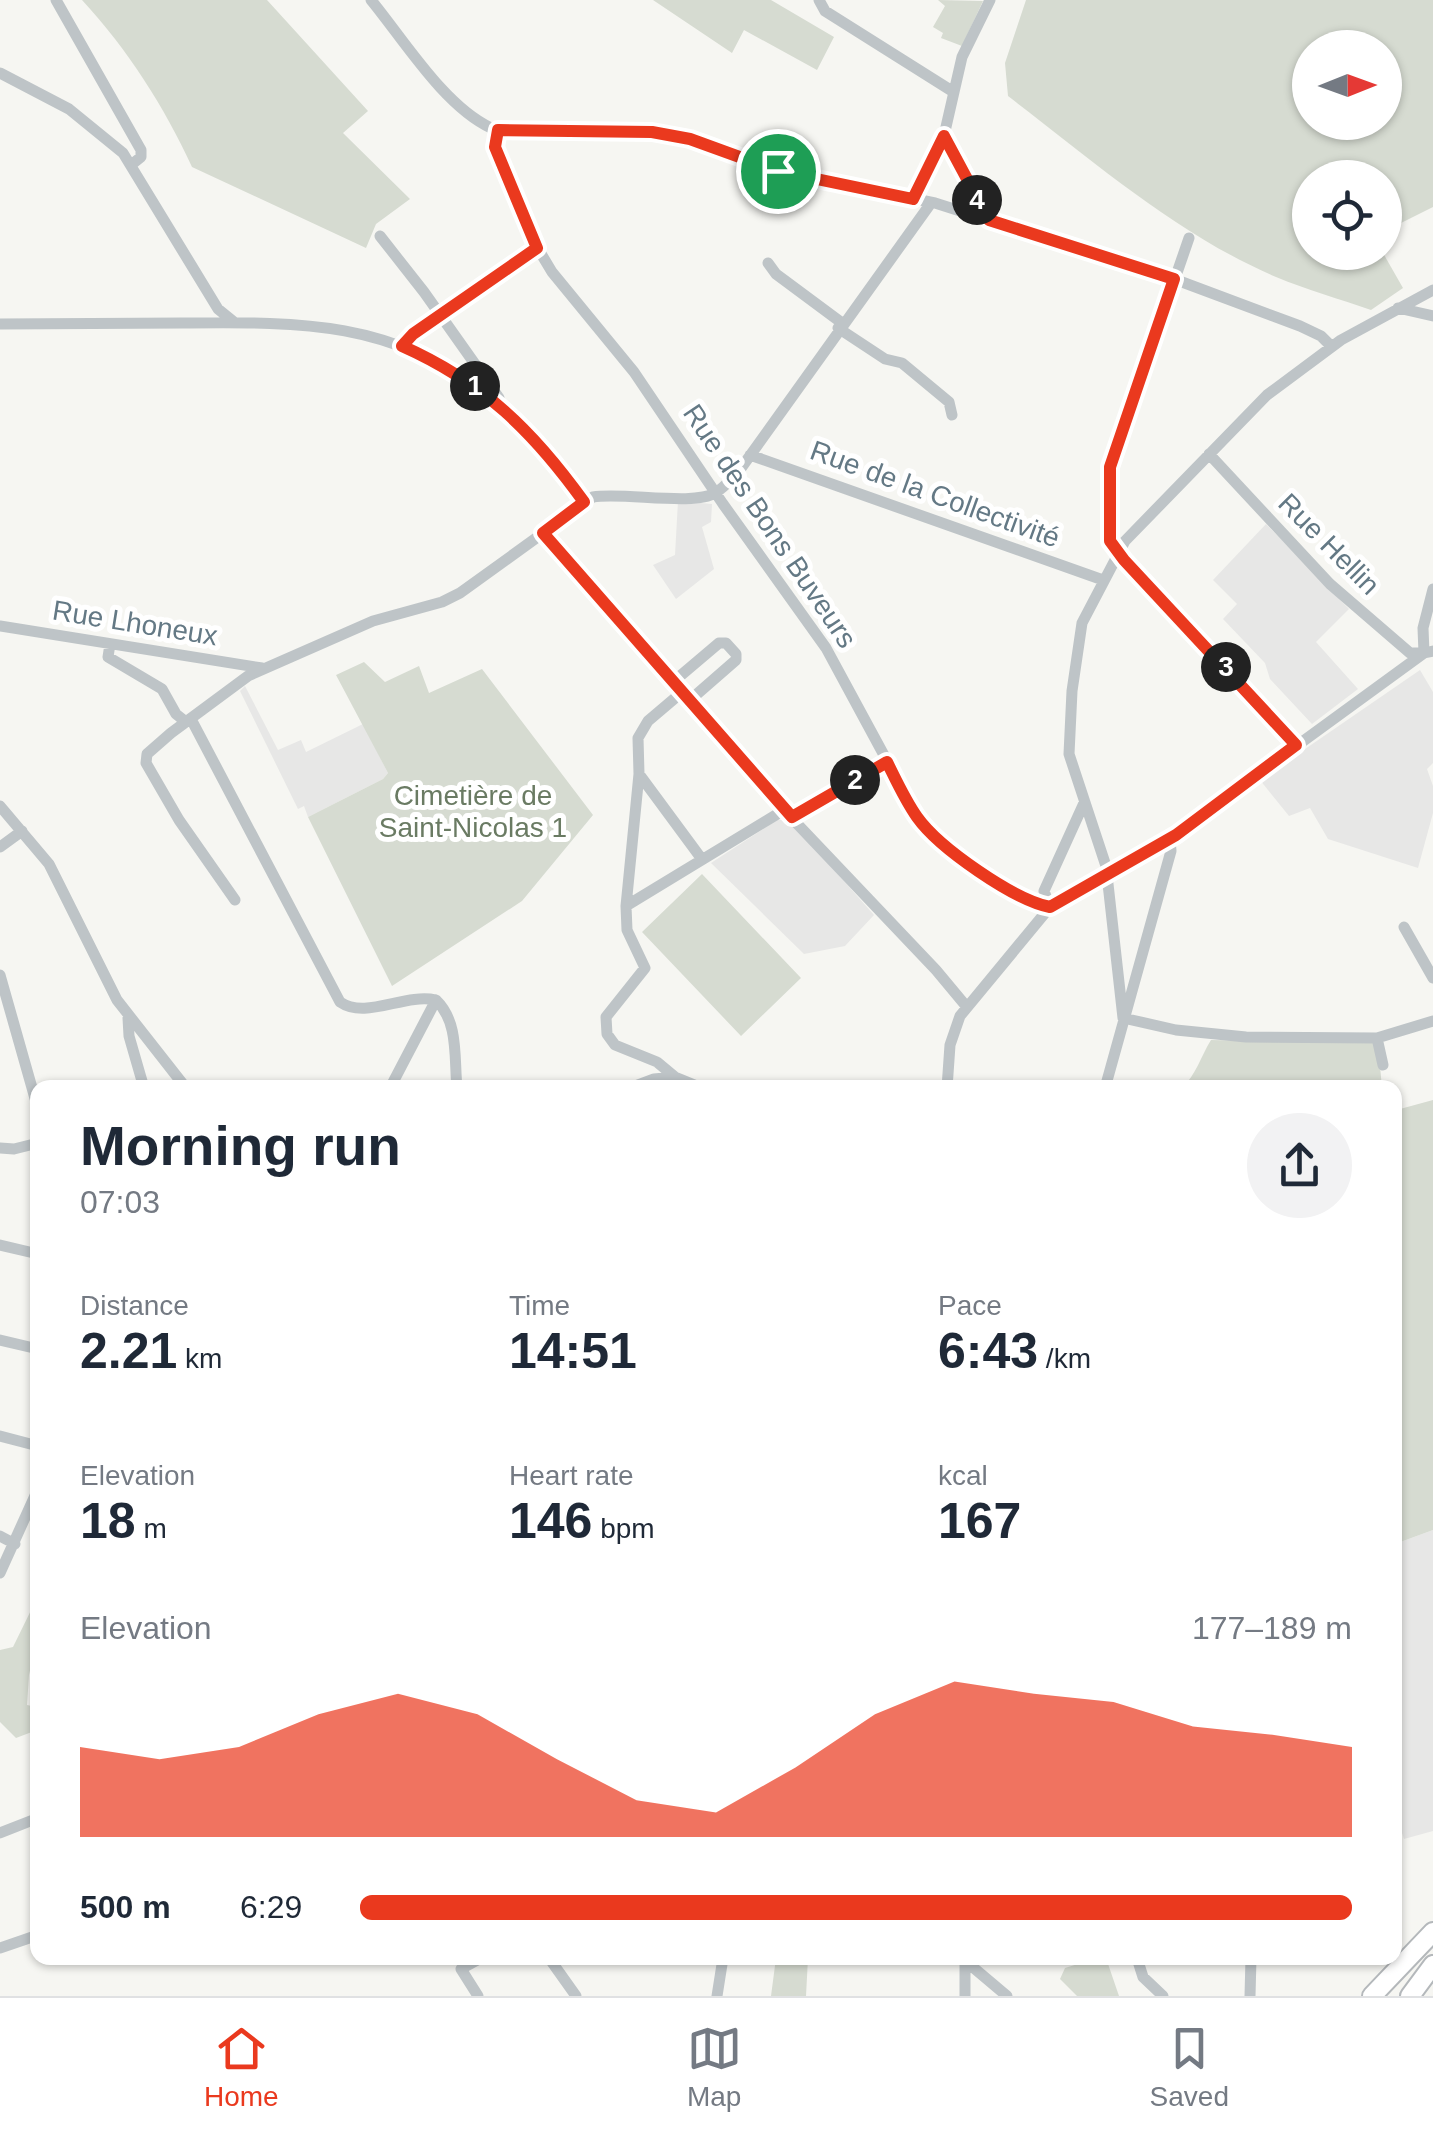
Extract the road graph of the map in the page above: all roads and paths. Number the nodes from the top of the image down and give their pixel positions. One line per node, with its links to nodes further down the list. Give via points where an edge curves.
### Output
1 (56, 0): 9 (street, via 141,150)
2 (372, 0): 7 (street, via 462,110)
3 (819, 0): 6 (street, via 825,12)
4 (990, 0): 6 (street, via 962,57)
5 (0, 73): 9 (street, via 69,108)
6 (952, 96): 8 (street)
7 (498, 130): 10 (street, via 652,132 778,171); 15 (street, Rue des Bons Buveurs, via 495,147)
8 (944, 136): 10 (street); 12 (street)
9 (132, 165): 22 (street, via 218,308)
10 (913, 199): 11 (street)
11 (930, 202): 12 (street); 24 (street)
12 (989, 220): 17 (street)
13 (380, 236): 20 (street)
14 (1189, 238): 17 (street)
15 (537, 248): 20 (street); 31 (street, Rue des Bons Buveurs, via 634,372)
16 (768, 263): 24 (street)
17 (1174, 279): 26 (street, via 1314,332); 34 (street, via 1110,467 1110,541)
18 (1433, 290): 19 (street)
19 (1398, 308): 21 (street); 26 (street)
20 (440, 316): 25 (street); 27 (street)
21 (1433, 316)
22 (234, 322): 23 (street); 25 (street, via 329,326)
23 (0, 324)
24 (840, 326): 28 (street, via 884,359 902,363 949,402); 30 (street)
25 (402, 346): 27 (street)
26 (1331, 346): 29 (street, via 1267,395)
27 (502, 406): 32 (street)
28 (952, 415)
29 (1209, 454): 34 (street); 39 (street, Rue Hellin, via 1347,601 1410,653)
30 (750, 455): 31 (street); 35 (street, Rue de la Collectivité)
31 (715, 493): 32 (street, via 608,494); 44 (street, Rue des Bons Buveurs, via 826,648)
32 (584, 502): 33 (street)
33 (543, 533): 40 (street, via 460,593); 41 (street)
34 (1119, 552): 35 (street); 43 (street)
35 (1104, 580): 46 (street, via 1082,624 1072,691 1069,754)
36 (1433, 589): 39 (street, via 1422,628)
37 (0, 626): 38 (street, Rue Lhoneux)
38 (110, 644): 40 (street, Rue Lhoneux); 42 (street, via 108,657 162,689)
39 (1428, 652): 43 (street)
40 (263, 668): 42 (street)
41 (681, 692): 41 (street, via 719,643 736,654 736,660); 45 (street, via 638,738); 48 (street)
42 (188, 721): 54 (street, via 145,760); 60 (street, via 340,1002 360,1011 420,997)
43 (1296, 745): 50 (street)
44 (887, 762): 48 (street); 56 (street, Rue des Bons Buveurs, via 918,818 942,842 1025,900)
45 (639, 774): 52 (street); 55 (street)
46 (1084, 803): 53 (street); 56 (street, via 1044,892)
47 (0, 806): 49 (street)
48 (788, 814): 52 (street); 61 (street)
49 (22, 830): 51 (street); 62 (street, via 49,864)
50 (1170, 839): 53 (street); 63 (street)
51 (0, 848)
52 (701, 858): 55 (street)
53 (1107, 874): 56 (street); 63 (street)
54 (235, 900)
55 (626, 906): 67 (street, via 627,930 645,968 606,1017 607,1034 615,1045)
56 (1050, 907): 61 (street)
57 (1404, 927): 59 (street)
58 (0, 975): 76 (street)
59 (1433, 978)
60 (436, 1000): 70 (street); 71 (street, via 448,1011)
61 (966, 1006): 74 (street, via 952,1036)
62 (128, 1018): 68 (street); 69 (street)
63 (1123, 1018): 65 (street, via 1210,1034); 75 (street)
64 (1433, 1021): 65 (street)
65 (1377, 1038): 66 (street)
66 (1383, 1065)
67 (675, 1077): 72 (street); 73 (street)
68 (142, 1080)
69 (179, 1080)
70 (394, 1080)
71 (456, 1080)
72 (651, 1080)
73 (682, 1080)
74 (948, 1080)
75 (1107, 1080)
76 (30, 1081)
77 (30, 1145): 78 (street)
78 (0, 1148)
79 (0, 1245): 80 (street)
80 (30, 1252)
81 (0, 1340): 82 (street)
82 (30, 1347)
83 (0, 1436): 84 (street)
84 (30, 1444)
85 (30, 1510): 87 (street)
86 (0, 1536): 87 (street)
87 (16, 1544): 88 (street)
88 (0, 1573)
89 (30, 1821): 90 (street)
90 (0, 1833)
91 (1433, 1932): 101 (highway)
92 (30, 1938): 93 (street)
93 (0, 1948)
94 (468, 1965): 104 (street, via 461,1969)
95 (554, 1965): 105 (street)
96 (722, 1965): 106 (street)
97 (964, 1965): 107 (street)
98 (972, 1965): 108 (street)
99 (1139, 1965): 109 (street)
100 (1251, 1965): 110 (street)
101 (1402, 1965)
102 (1402, 1965): 111 (highway)
103 (1433, 1965): 112 (highway)
104 (478, 1996)
105 (576, 1996)
106 (716, 1996)
107 (964, 1996)
108 (1007, 1996)
109 (1163, 1996)
110 (1250, 1996)
111 (1372, 1996)
112 (1410, 1996)

